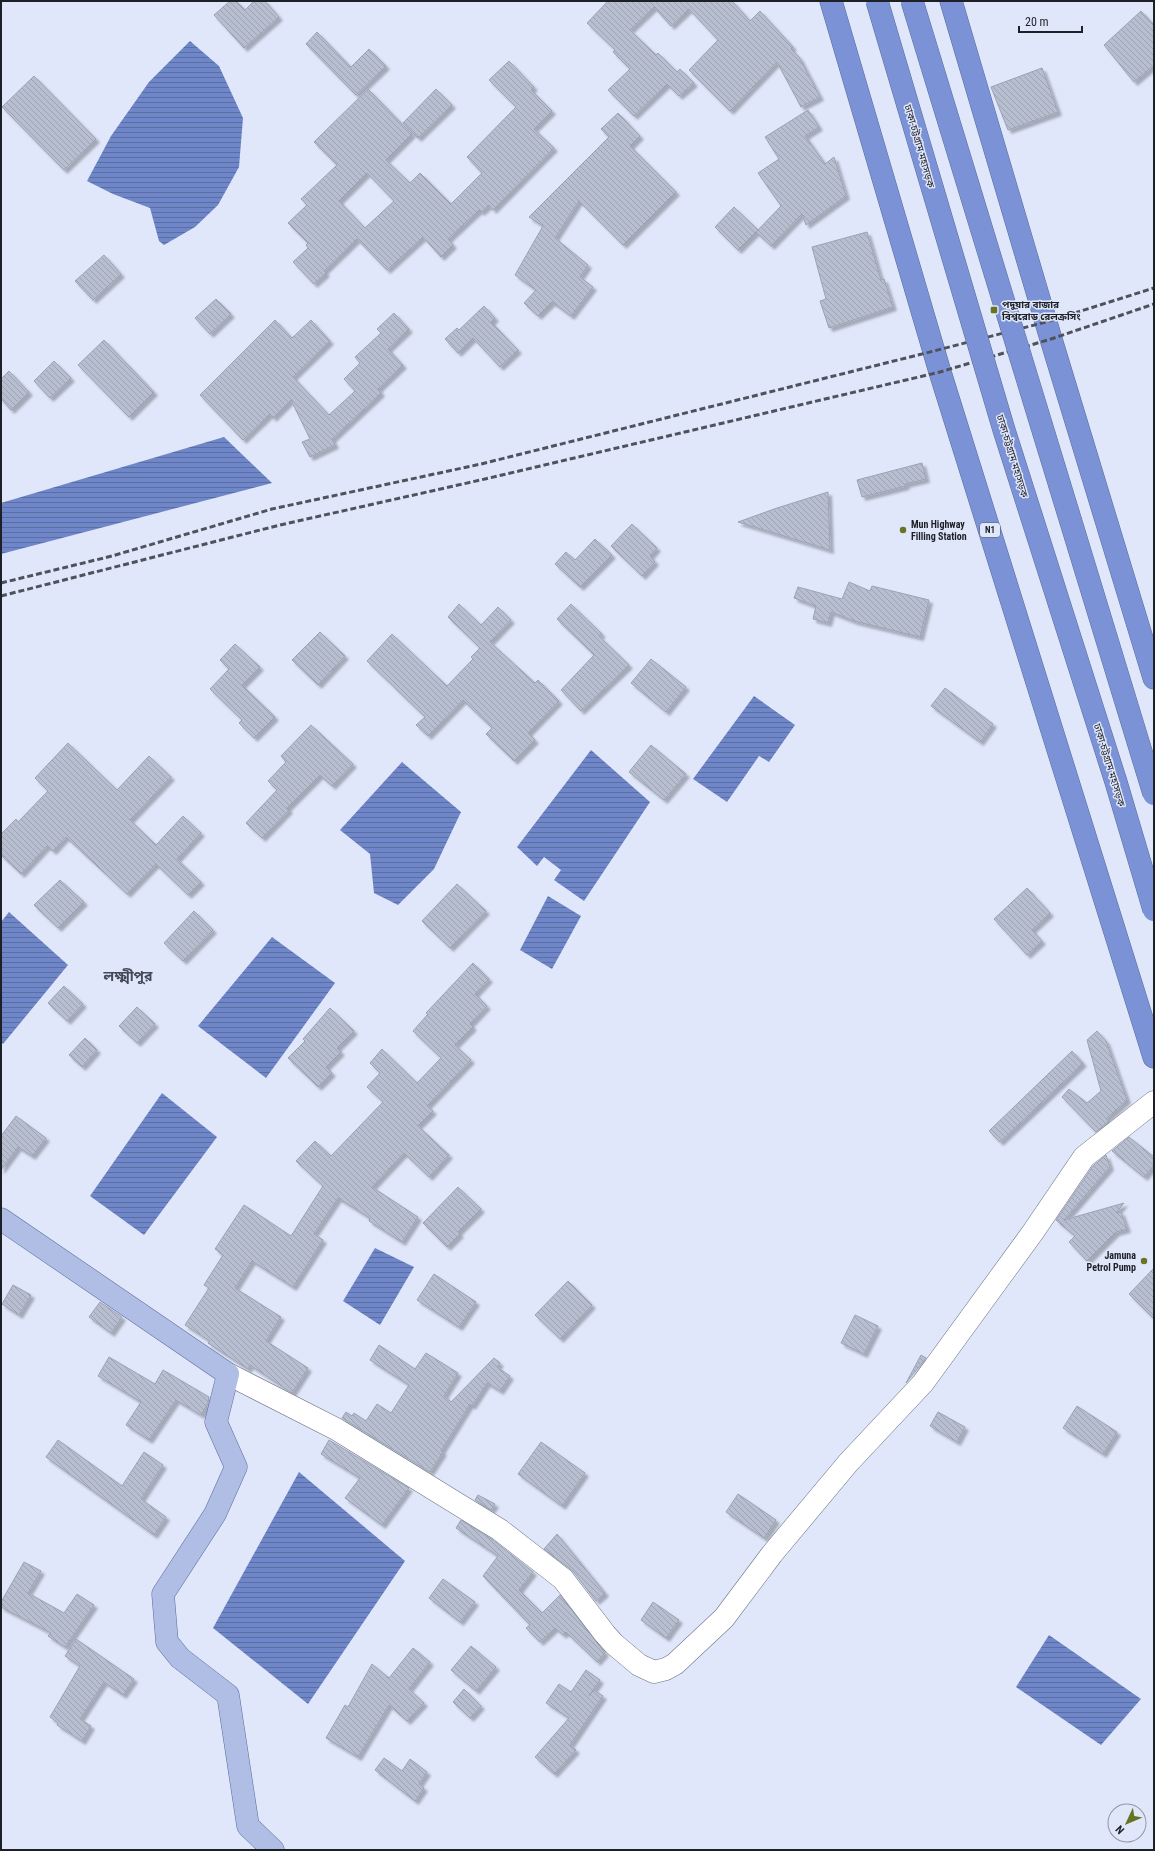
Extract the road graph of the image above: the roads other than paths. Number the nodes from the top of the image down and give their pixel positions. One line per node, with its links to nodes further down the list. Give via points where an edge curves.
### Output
1 (831, 1): 8 (highway, N1, via 938,365)
2 (877, 1): 7 (highway, ঢাকা-চট্টগ্রাম মহাসড়ক, bridge, via 1004,430)
3 (912, 1): 6 (highway, bridge)
4 (951, 1): 5 (highway)
5 (1154, 678)
6 (1154, 794)
7 (1154, 910)
8 (1154, 1057)
9 (1154, 1102): 11 (street, via 1084,1157 923,1384 848,1463 772,1554 724,1618 676,1664 666,1669 654,1672 639,1665 605,1634 563,1579 500,1530 336,1429)
10 (1, 1219): 11 (main road)
11 (228, 1374): 12 (main road, via 216,1422 236,1467 215,1514 163,1594 167,1642 180,1658 228,1695 248,1826)
12 (273, 1850)

